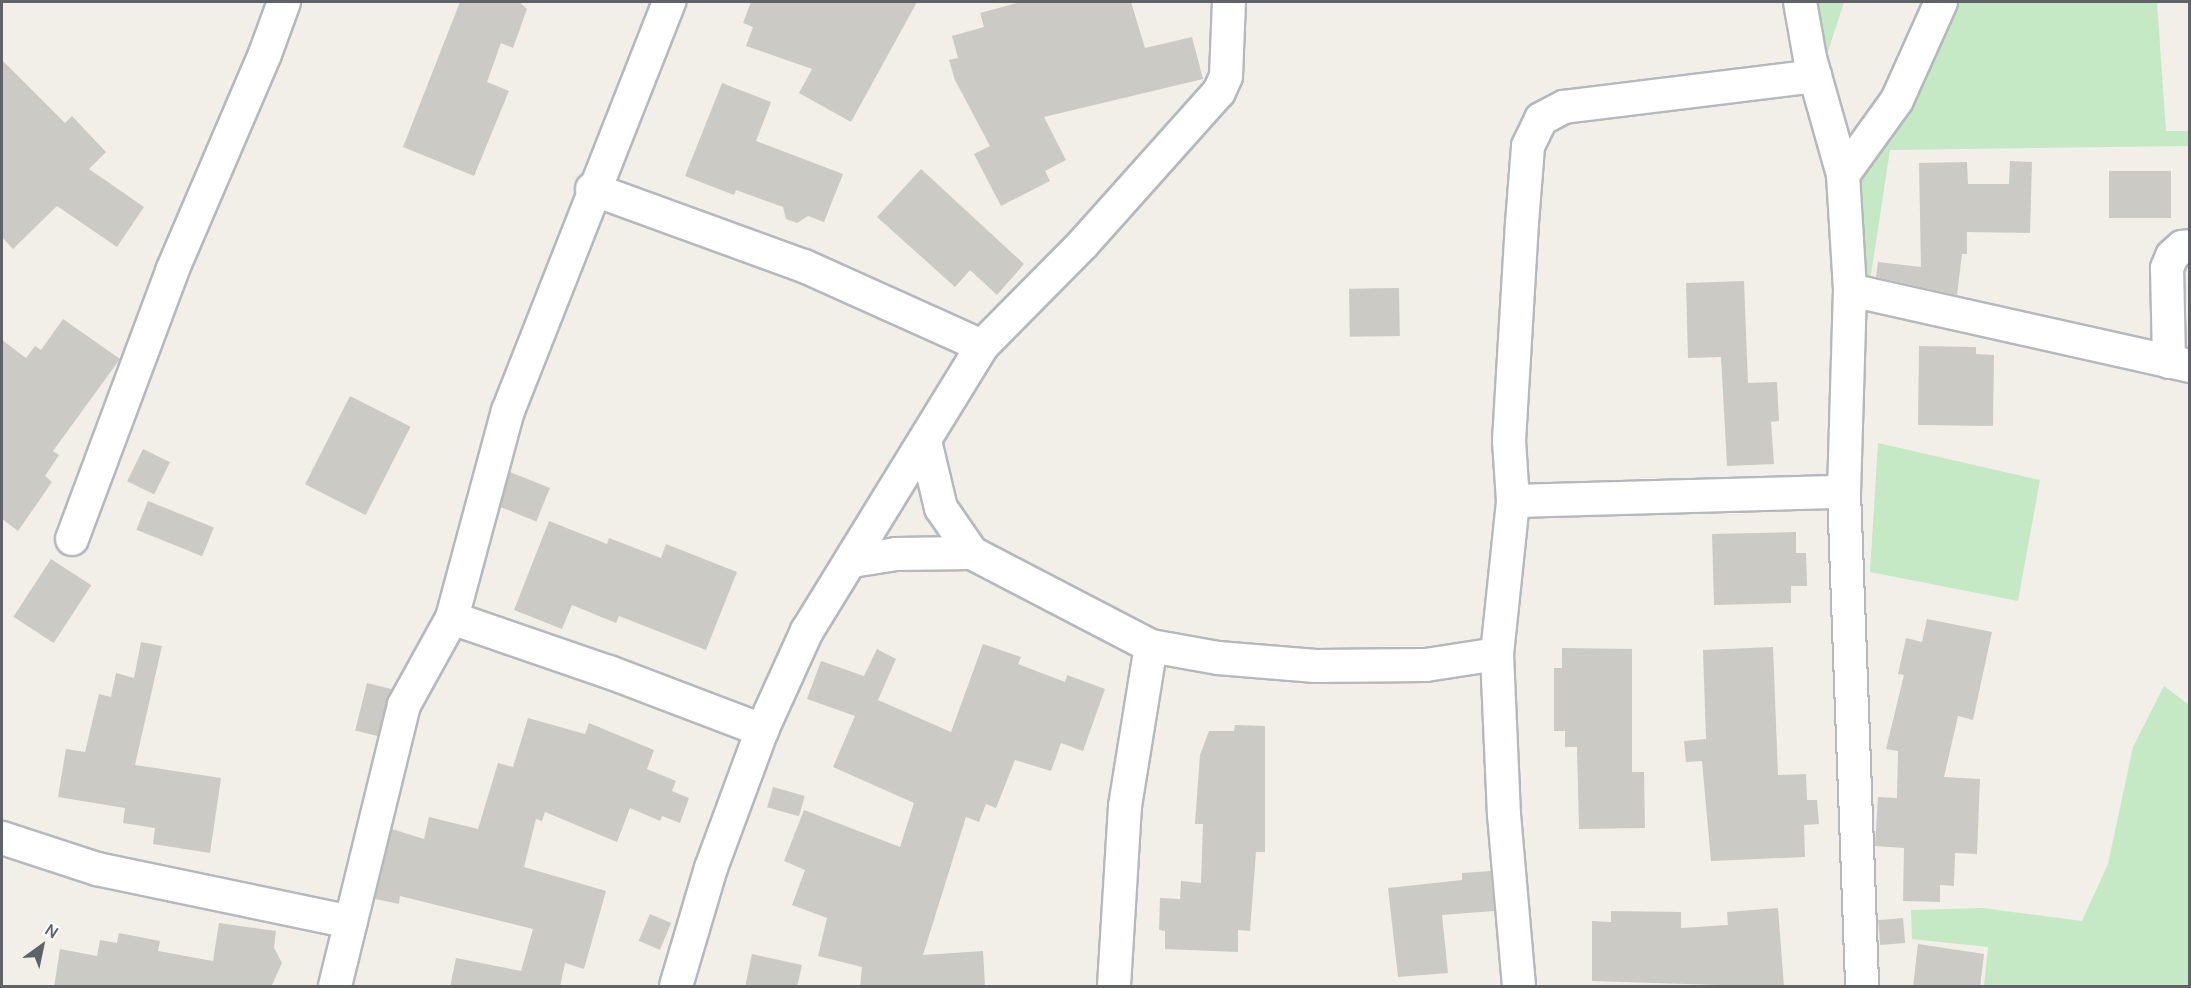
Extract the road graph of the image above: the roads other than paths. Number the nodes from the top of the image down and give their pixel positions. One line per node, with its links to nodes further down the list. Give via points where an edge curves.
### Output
1 (284, 2): 16 (street, via 266,54 172,271)
2 (669, 2): 8 (street)
3 (1229, 2): 11 (street, via 1226,76 1213,100 1082,245)
4 (1800, 2): 6 (street)
5 (1941, 2): 7 (street, via 1898,100)
6 (1815, 76): 7 (street); 15 (street, via 1564,107 1541,119 1528,146 1522,223 1509,441)
7 (1843, 175): 10 (street)
8 (592, 189): 11 (street, via 804,266); 19 (street, via 507,411)
9 (2190, 246): 12 (street, via 2182,247 2172,256 2167,268)
10 (1850, 290): 12 (street); 14 (street)
11 (981, 346): 13 (street)
12 (2179, 364)
13 (925, 441): 17 (street, via 941,508); 18 (street)
14 (1844, 492): 15 (street); 29 (street)
15 (1513, 501): 21 (street)
16 (72, 539)
17 (972, 553): 18 (street, via 896,554); 20 (street)
18 (852, 561): 22 (street, via 807,631)
19 (452, 618): 22 (street); 24 (street, via 404,705)
20 (1151, 646): 21 (street, via 1218,658 1316,666 1426,665); 27 (street, via 1125,806)
21 (1497, 654): 28 (street, via 1504,815)
22 (762, 730): 26 (street, via 711,868)
23 (2, 838): 24 (street, via 97,869)
24 (351, 922): 25 (street)
25 (335, 987)
26 (676, 987)
27 (1114, 987)
28 (1519, 987)
29 (1862, 987)

